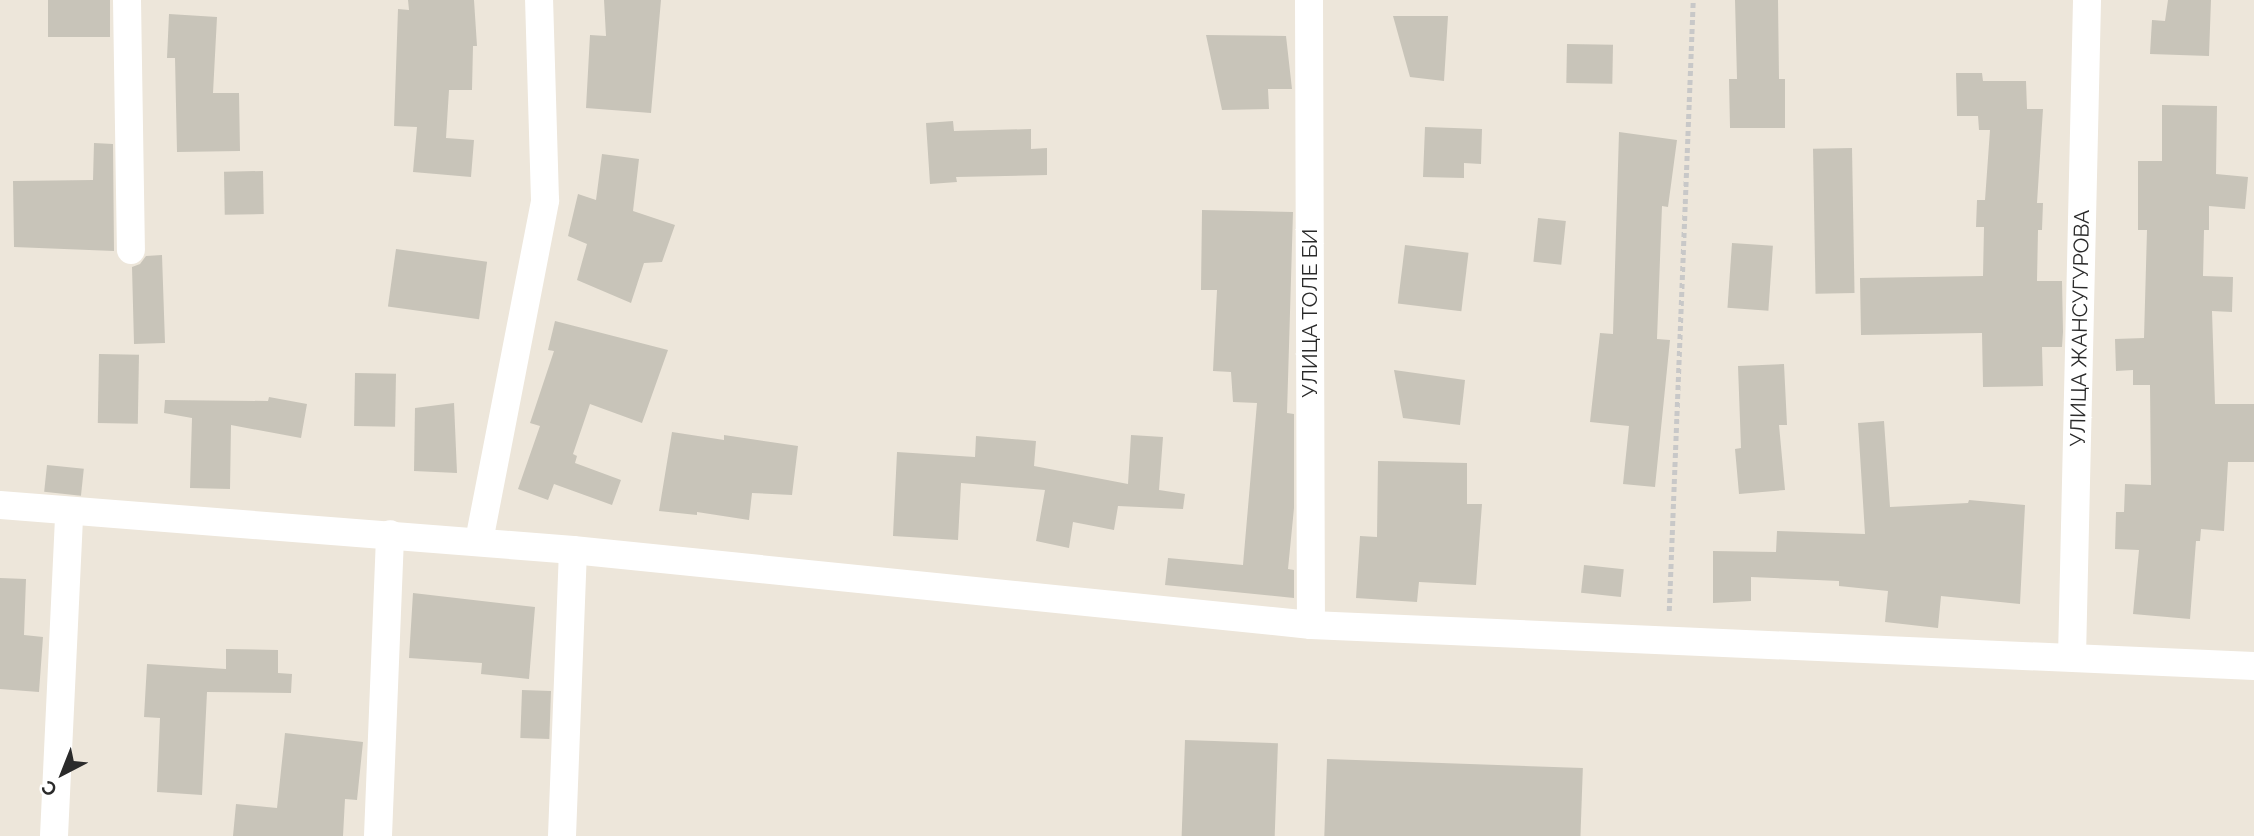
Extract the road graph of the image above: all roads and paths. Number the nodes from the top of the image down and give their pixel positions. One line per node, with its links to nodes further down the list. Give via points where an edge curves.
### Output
1 (127, 0): 6 (street)
2 (540, 0): 10 (street, via 545,200)
3 (1309, 0): 12 (street, УЛИЦА ТОЛЕ БИ)
4 (1693, 0): 13 (path)
5 (2087, 0): 14 (street, УЛИЦА ЖАНСУГУРОВА)
6 (131, 250)
7 (0, 505): 8 (street)
8 (69, 512): 9 (street); 16 (street)
9 (390, 534): 10 (street); 17 (street)
10 (480, 541): 11 (street)
11 (573, 550): 12 (street); 18 (street)
12 (1311, 625): 13 (street)
13 (1668, 640): 14 (street)
14 (2072, 657): 15 (street)
15 (2254, 666)
16 (54, 836)
17 (378, 836)
18 (562, 836)

